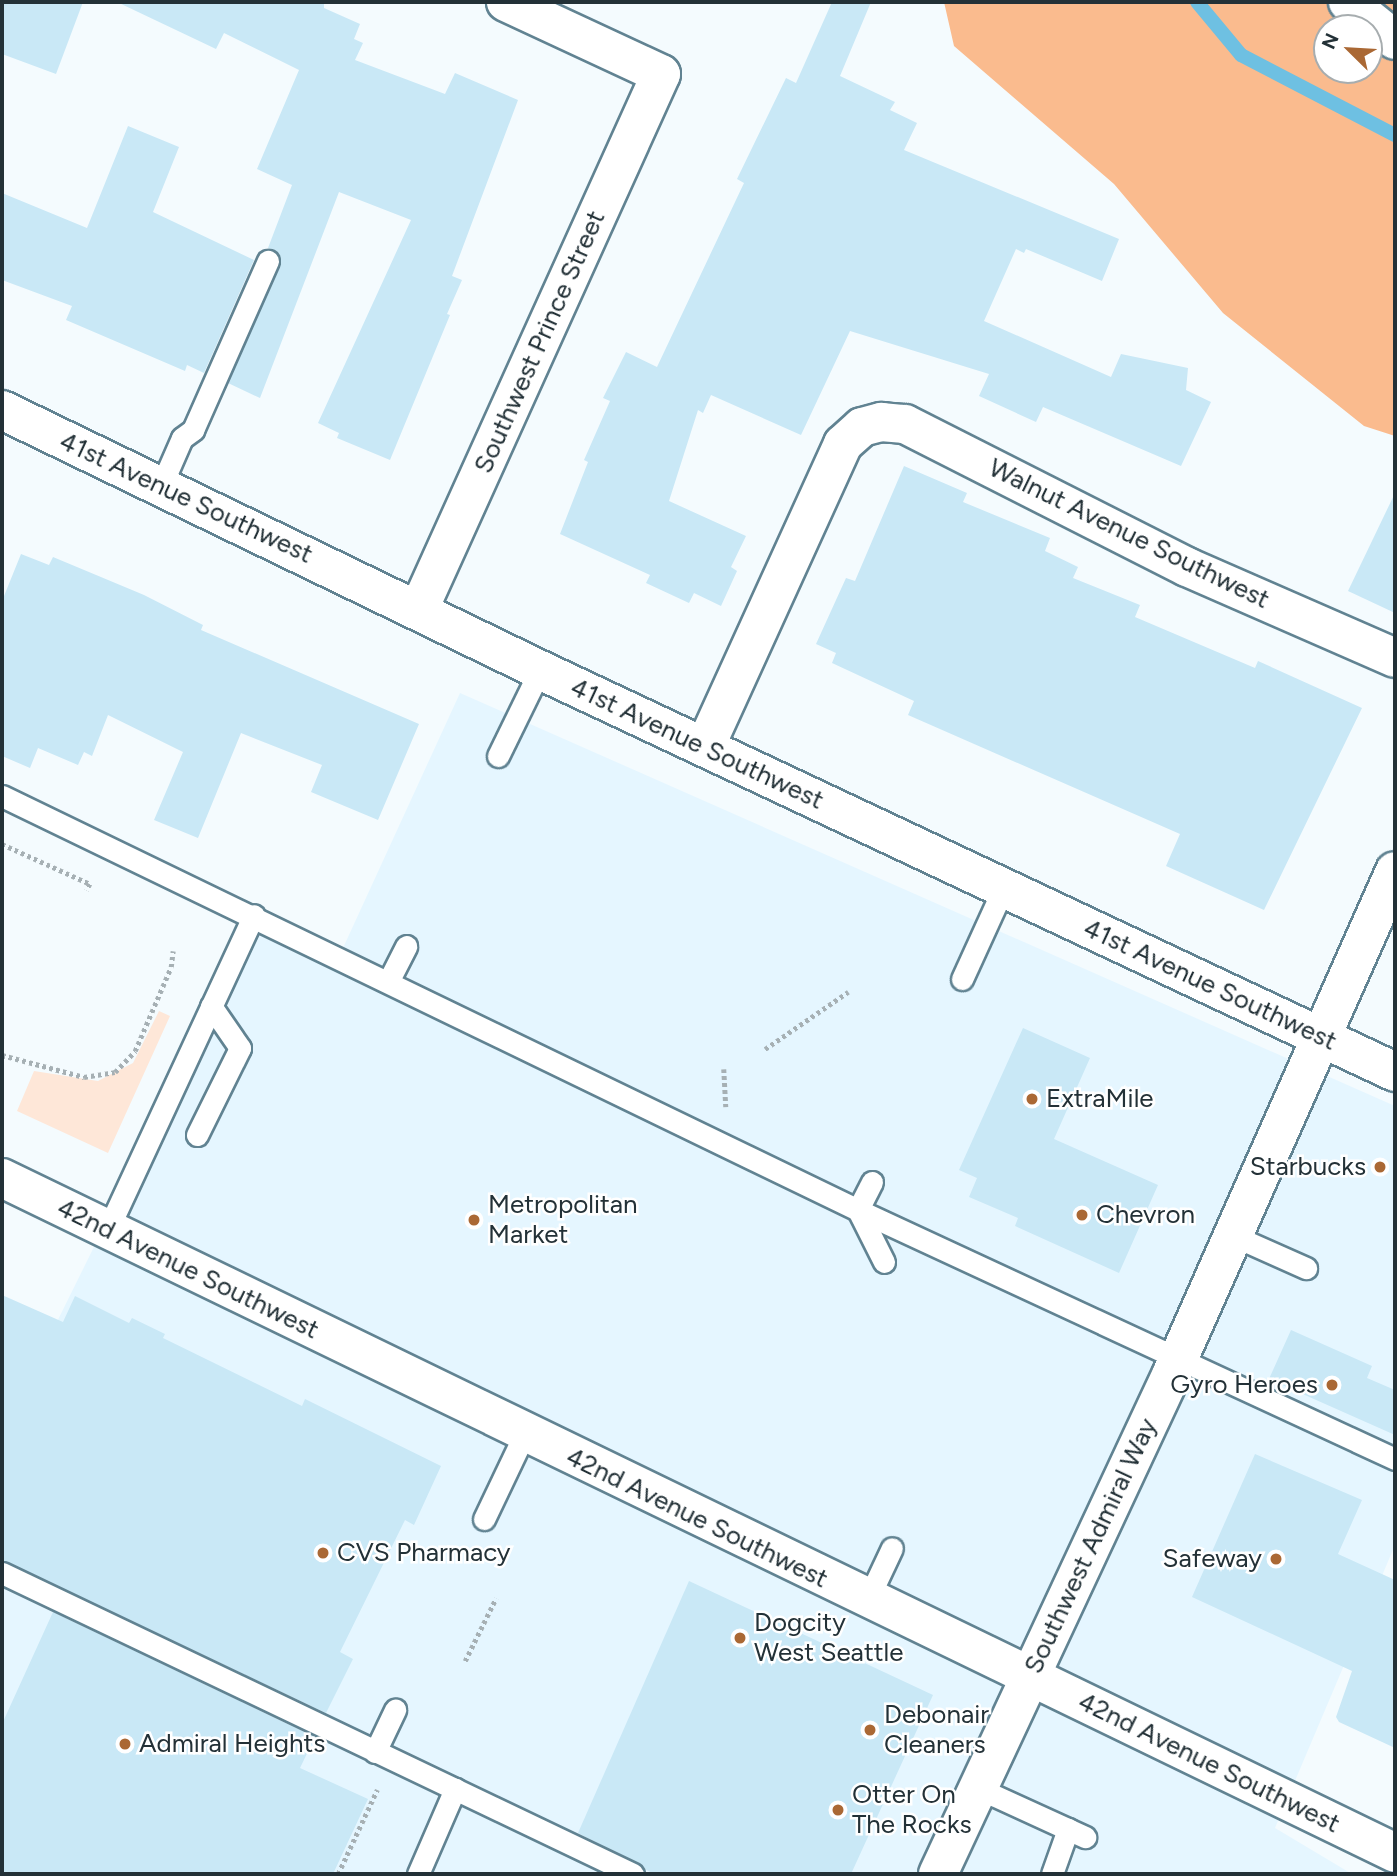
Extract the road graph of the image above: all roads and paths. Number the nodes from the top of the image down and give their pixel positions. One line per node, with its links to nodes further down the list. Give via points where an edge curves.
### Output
1 (506, 2): 7 (street, Southwest Prince Street, via 661,74)
2 (1348, 2): 3 (street)
3 (1395, 40)
4 (268, 261): 6 (lane, via 193,430 182,438)
5 (2, 410): 6 (street, 41st Avenue Southwest)
6 (161, 486): 7 (street, 41st Avenue Southwest)
7 (419, 609): 9 (street, 41st Avenue Southwest)
8 (1395, 659): 10 (street, Walnut Avenue Southwest, via 1187,567 905,424 862,427 843,444)
9 (540, 670): 10 (street, 41st Avenue Southwest); 11 (lane)
10 (705, 747): 15 (street, 41st Avenue Southwest)
11 (498, 756)
12 (2, 796): 17 (lane)
13 (2, 844): 16 (path, via 90,884)
14 (1395, 871): 24 (street, Southwest Admiral Way)
15 (1004, 887): 20 (lane); 24 (street, 41st Avenue Southwest)
16 (87, 890)
17 (254, 915): 21 (lane); 23 (lane)
18 (406, 946): 21 (lane)
19 (173, 951): 26 (path, via 171,967 135,1051 115,1072 84,1077)
20 (962, 979)
21 (389, 980): 33 (lane)
22 (848, 992): 25 (path)
23 (211, 1006): 30 (lane, via 240,1048); 34 (lane)
24 (1320, 1037): 28 (street, 41st Avenue Southwest); 35 (street, Southwest Admiral Way)
25 (765, 1049)
26 (2, 1055)
27 (724, 1069): 29 (path)
28 (1395, 1072)
29 (726, 1114)
30 (197, 1135)
31 (2, 1178): 34 (street, 42nd Avenue Southwest)
32 (872, 1182): 33 (lane)
33 (859, 1210): 36 (lane); 38 (lane)
34 (108, 1229): 39 (street, 42nd Avenue Southwest)
35 (1234, 1236): 37 (lane); 38 (street, Southwest Admiral Way)
36 (884, 1262)
37 (1306, 1268)
38 (1179, 1359): 40 (lane); 47 (street, Southwest Admiral Way)
39 (524, 1435): 41 (lane); 45 (street, 42nd Avenue Southwest)
40 (1395, 1459)
41 (484, 1519)
42 (891, 1548): 45 (lane)
43 (2, 1573): 49 (lane)
44 (496, 1598): 46 (path)
45 (868, 1599): 47 (street, 42nd Avenue Southwest)
46 (465, 1661)
47 (1030, 1676): 50 (street, Southwest Admiral Way); 53 (street, 42nd Avenue Southwest)
48 (395, 1710): 49 (lane)
49 (375, 1752): 51 (lane)
50 (978, 1788): 57 (street, Southwest Admiral Way); 58 (lane, via 1077,1833)
51 (455, 1789): 55 (lane); 56 (lane)
52 (377, 1790): 54 (path)
53 (1395, 1853)
54 (338, 1874)
55 (418, 1874)
56 (633, 1874)
57 (938, 1874)
58 (1052, 1874)

